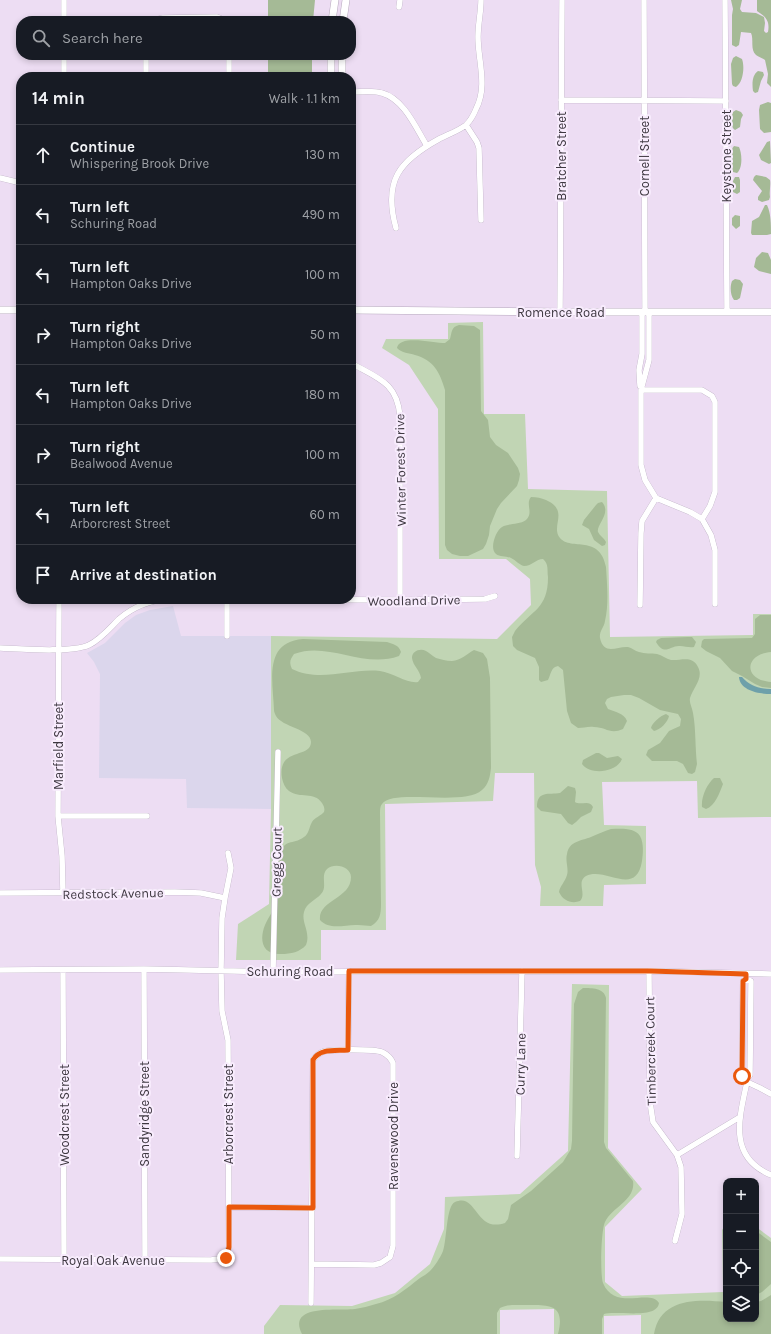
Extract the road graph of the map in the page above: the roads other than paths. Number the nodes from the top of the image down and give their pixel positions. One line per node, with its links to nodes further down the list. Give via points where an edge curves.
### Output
1 (64, 0): 10 (street)
2 (335, 0): 11 (street)
3 (346, 0): 12 (street)
4 (400, 0): 9 (street)
5 (482, 0): 27 (street, via 478,35 482,92)
6 (562, 0): 24 (street, Bratcher Street)
7 (644, 0): 26 (street, Cornell Street)
8 (726, 0): 25 (street, Keystone Street)
9 (399, 7)
10 (64, 16)
11 (333, 16)
12 (344, 16)
13 (64, 60): 18 (street)
14 (146, 60): 19 (street)
15 (229, 60): 20 (street)
16 (331, 60): 21 (street)
17 (342, 60): 22 (street)
18 (64, 72)
19 (146, 72)
20 (229, 72)
21 (330, 72)
22 (342, 72)
23 (356, 92): 28 (street, via 382,93 392,97 402,107)
24 (561, 100): 26 (street); 36 (street, Bratcher Street)
25 (726, 101): 26 (street); 38 (street, Keystone Street)
26 (643, 102): 37 (street, Cornell Street)
27 (466, 125): 28 (street); 31 (street, via 479,148)
28 (427, 146): 32 (street, via 402,166 392,186 392,217)
29 (0, 178): 30 (street)
30 (16, 182)
31 (481, 220)
32 (396, 228)
33 (0, 310): 34 (street)
34 (16, 310)
35 (356, 310): 36 (street, Romence Road)
36 (560, 312): 37 (street, Romence Road)
37 (645, 312): 38 (street, Romence Road); 41 (street, Cornell Street, via 649,360)
38 (727, 312): 39 (street, Romence Road)
39 (771, 312)
40 (356, 366): 46 (street, Winter Forest Drive, via 388,384 399,405)
41 (641, 390): 42 (street, Cornell Street, via 641,465 645,480); 43 (street, via 702,390 712,396 715,402 715,492)
42 (656, 498): 43 (street); 51 (street, via 642,521)
43 (702, 519): 50 (street, via 711,535 715,550)
44 (495, 596): 46 (street, Woodland Drive, via 485,599)
45 (356, 600): 46 (street, Woodland Drive)
46 (400, 600)
47 (59, 604): 54 (street, Marfield Street)
48 (144, 604): 54 (street, via 120,618 105,634 90,644)
49 (226, 604): 52 (street)
50 (716, 604)
51 (640, 605)
52 (227, 636)
53 (0, 648): 54 (street)
54 (58, 649): 56 (street, Marfield Street)
55 (278, 752): 69 (street, Gregg Court)
56 (58, 816): 57 (street); 60 (street, Marfield Street)
57 (147, 816)
58 (228, 853): 61 (street, Arborcrest Street, via 231,868)
59 (0, 893): 60 (street, Redstock Avenue)
60 (63, 893): 61 (street, Redstock Avenue, via 201,893)
61 (225, 898): 65 (street, Arborcrest Street)
62 (144, 969): 64 (street, Schuring Road); 65 (street, Schuring Road); 85 (street, Sandyridge Street)
63 (0, 970): 64 (street, Schuring Road)
64 (64, 970): 84 (street, Woodcrest Street)
65 (221, 971): 69 (street, Schuring Road); 79 (street, Arborcrest Street, via 222,1011 228,1040)
66 (349, 971): 67 (street, Schuring Road); 69 (street, Schuring Road); 72 (street)
67 (522, 971): 68 (street, Schuring Road); 77 (street, Curry Lane)
68 (650, 971): 71 (street, Schuring Road); 76 (street, Timbercreek Court, via 651,1113 653,1122)
69 (273, 972)
70 (771, 974): 71 (street, Schuring Road)
71 (746, 976): 73 (street, via 750,981 751,996 750,1076)
72 (348, 1050): 80 (street, Ravenswood Drive, via 325,1051 313,1060); 86 (street, Ravenswood Drive, via 381,1051 389,1056 393,1063 392,1246 390,1256 381,1263)
73 (747, 1080): 74 (street); 75 (street)
74 (771, 1094)
75 (740, 1117): 76 (street); 78 (street, via 744,1153 749,1161)
76 (677, 1155): 81 (street, Timbercreek Court, via 682,1174 682,1214)
77 (517, 1156)
78 (771, 1176)
79 (229, 1207): 80 (street); 82 (street, Arborcrest Street, via 229,1247)
80 (313, 1208): 86 (street)
81 (675, 1241)
82 (226, 1258): 85 (street, Royal Oak Avenue)
83 (0, 1259): 84 (street, Royal Oak Avenue)
84 (64, 1259): 85 (street, Royal Oak Avenue)
85 (145, 1259)
86 (312, 1264): 87 (street)
87 (311, 1303)

